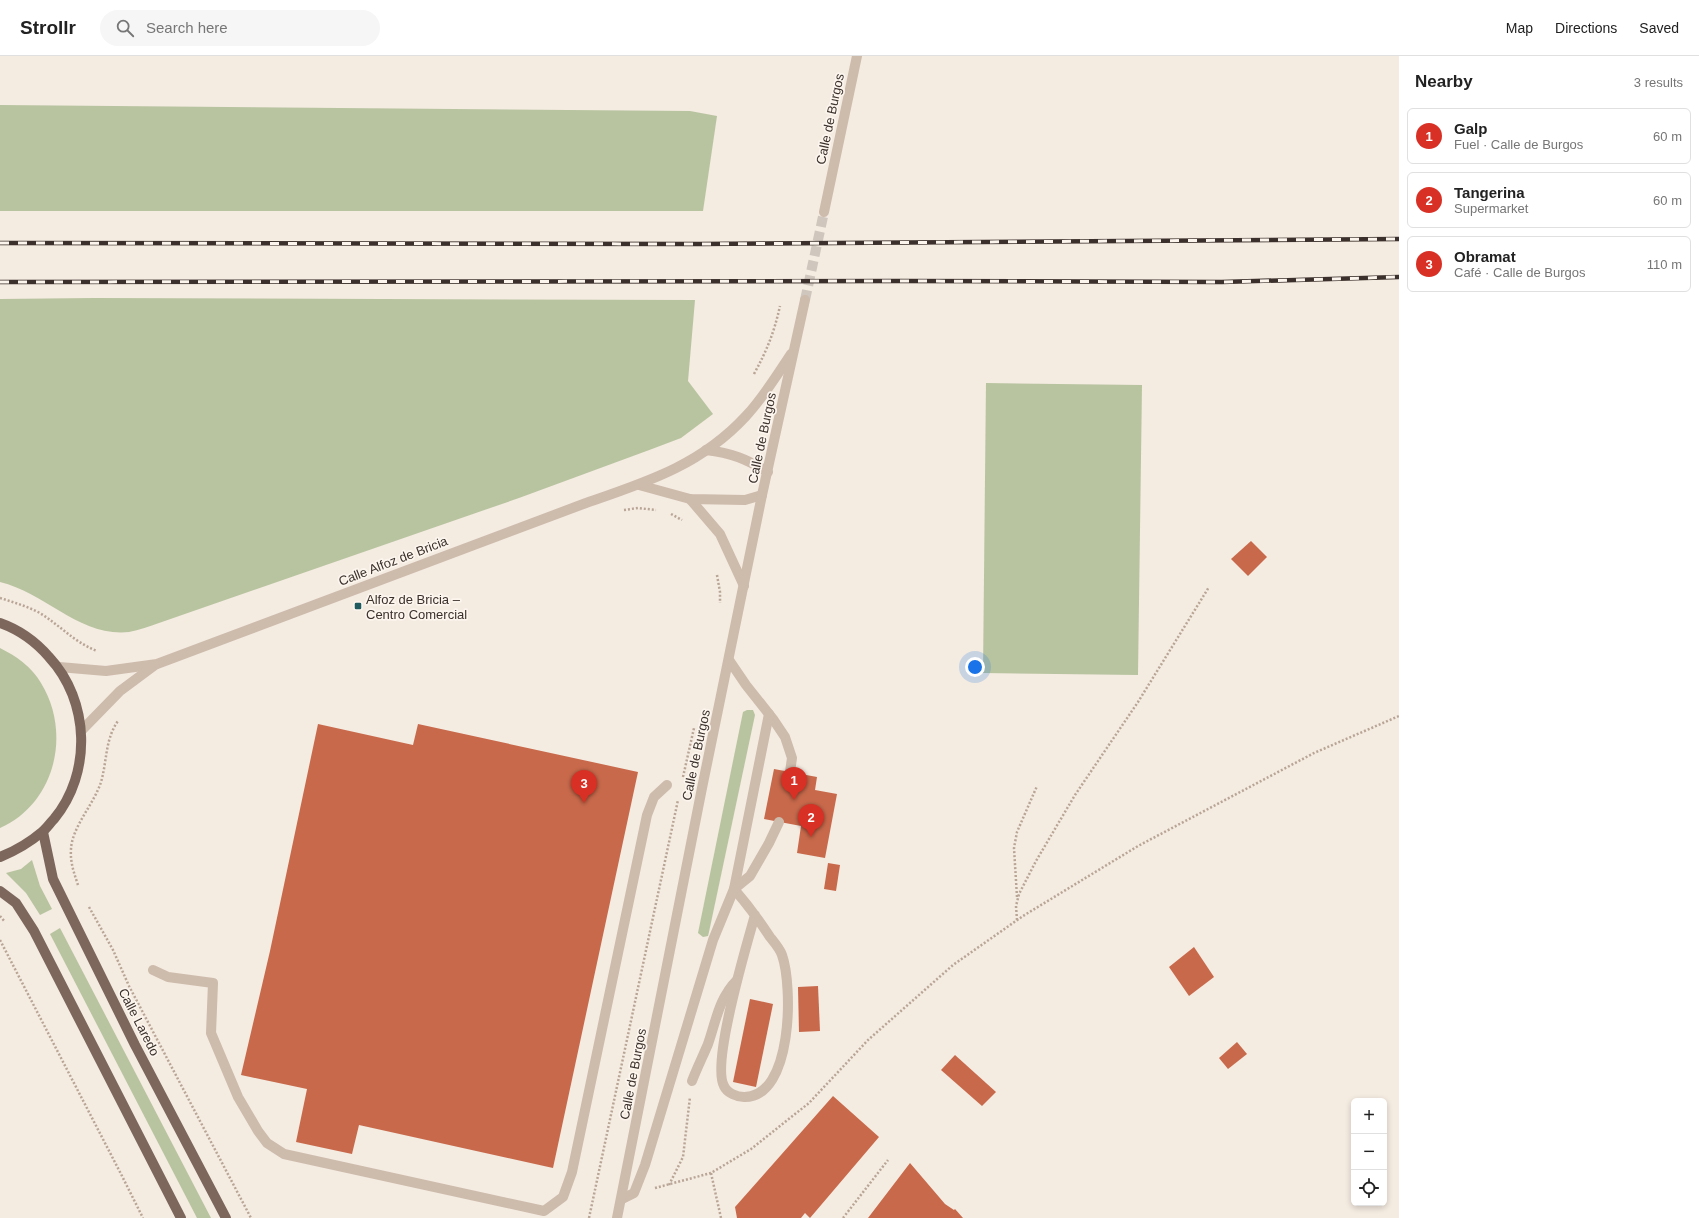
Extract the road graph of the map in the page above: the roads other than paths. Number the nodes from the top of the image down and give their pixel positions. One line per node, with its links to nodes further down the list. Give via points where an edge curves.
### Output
1 (857, 56): 2 (street, Calle de Burgos)
2 (824, 212)
3 (805, 300): 4 (street, Calle de Burgos)
4 (794, 351): 5 (street, Calle Alfoz de Bricia, via 747,415); 6 (street, Calle de Burgos)
5 (706, 450): 6 (street, via 734,455); 7 (street, Calle Alfoz de Bricia, via 686,464)
6 (768, 472): 8 (street, Calle de Burgos)
7 (639, 485): 9 (street); 13 (street, Calle Alfoz de Bricia)
8 (762, 495): 9 (street, via 745,500); 10 (street, Calle de Burgos)
9 (690, 499): 10 (street, via 720,534)
10 (744, 586): 12 (street, Calle de Burgos)
11 (0, 624): 14 (main road, via 10,627 37,644)
12 (729, 660): 15 (street); 28 (street, Calle de Burgos)
13 (157, 664): 14 (street, Calle Alfoz de Bricia, via 106,671); 16 (street, Calle Alfoz de Bricia, via 120,691)
14 (59, 667): 16 (main road, via 74,697)
15 (769, 714): 17 (street, via 785,737 792,758); 22 (street)
16 (82, 730): 20 (main road, via 81,758 74,785 61,810)
17 (790, 772)
18 (667, 785): 25 (street, via 654,797 647,816 572,1172 563,1197 544,1211 284,1154 267,1143 258,1131 238,1097 211,1033 213,983 168,977)
19 (779, 822): 22 (street, via 770,843 750,876)
20 (42, 832): 21 (main road, via 18,850); 30 (main road, Calle Laredo, via 53,879 135,1045)
21 (0, 857)
22 (734, 889): 24 (street); 28 (street, via 713,940 634,1193)
23 (0, 891): 29 (main road, via 16,903 34,931)
24 (755, 915): 26 (street); 26 (street, via 782,954 788,1004 787,1032 778,1068 767,1088 753,1097 739,1097 723,1086 723,1048)
25 (153, 970)
26 (737, 980): 27 (street, via 722,1000)
27 (692, 1081)
28 (622, 1199): 31 (street, Calle de Burgos)
29 (181, 1218)
30 (226, 1218)
31 (617, 1218)

